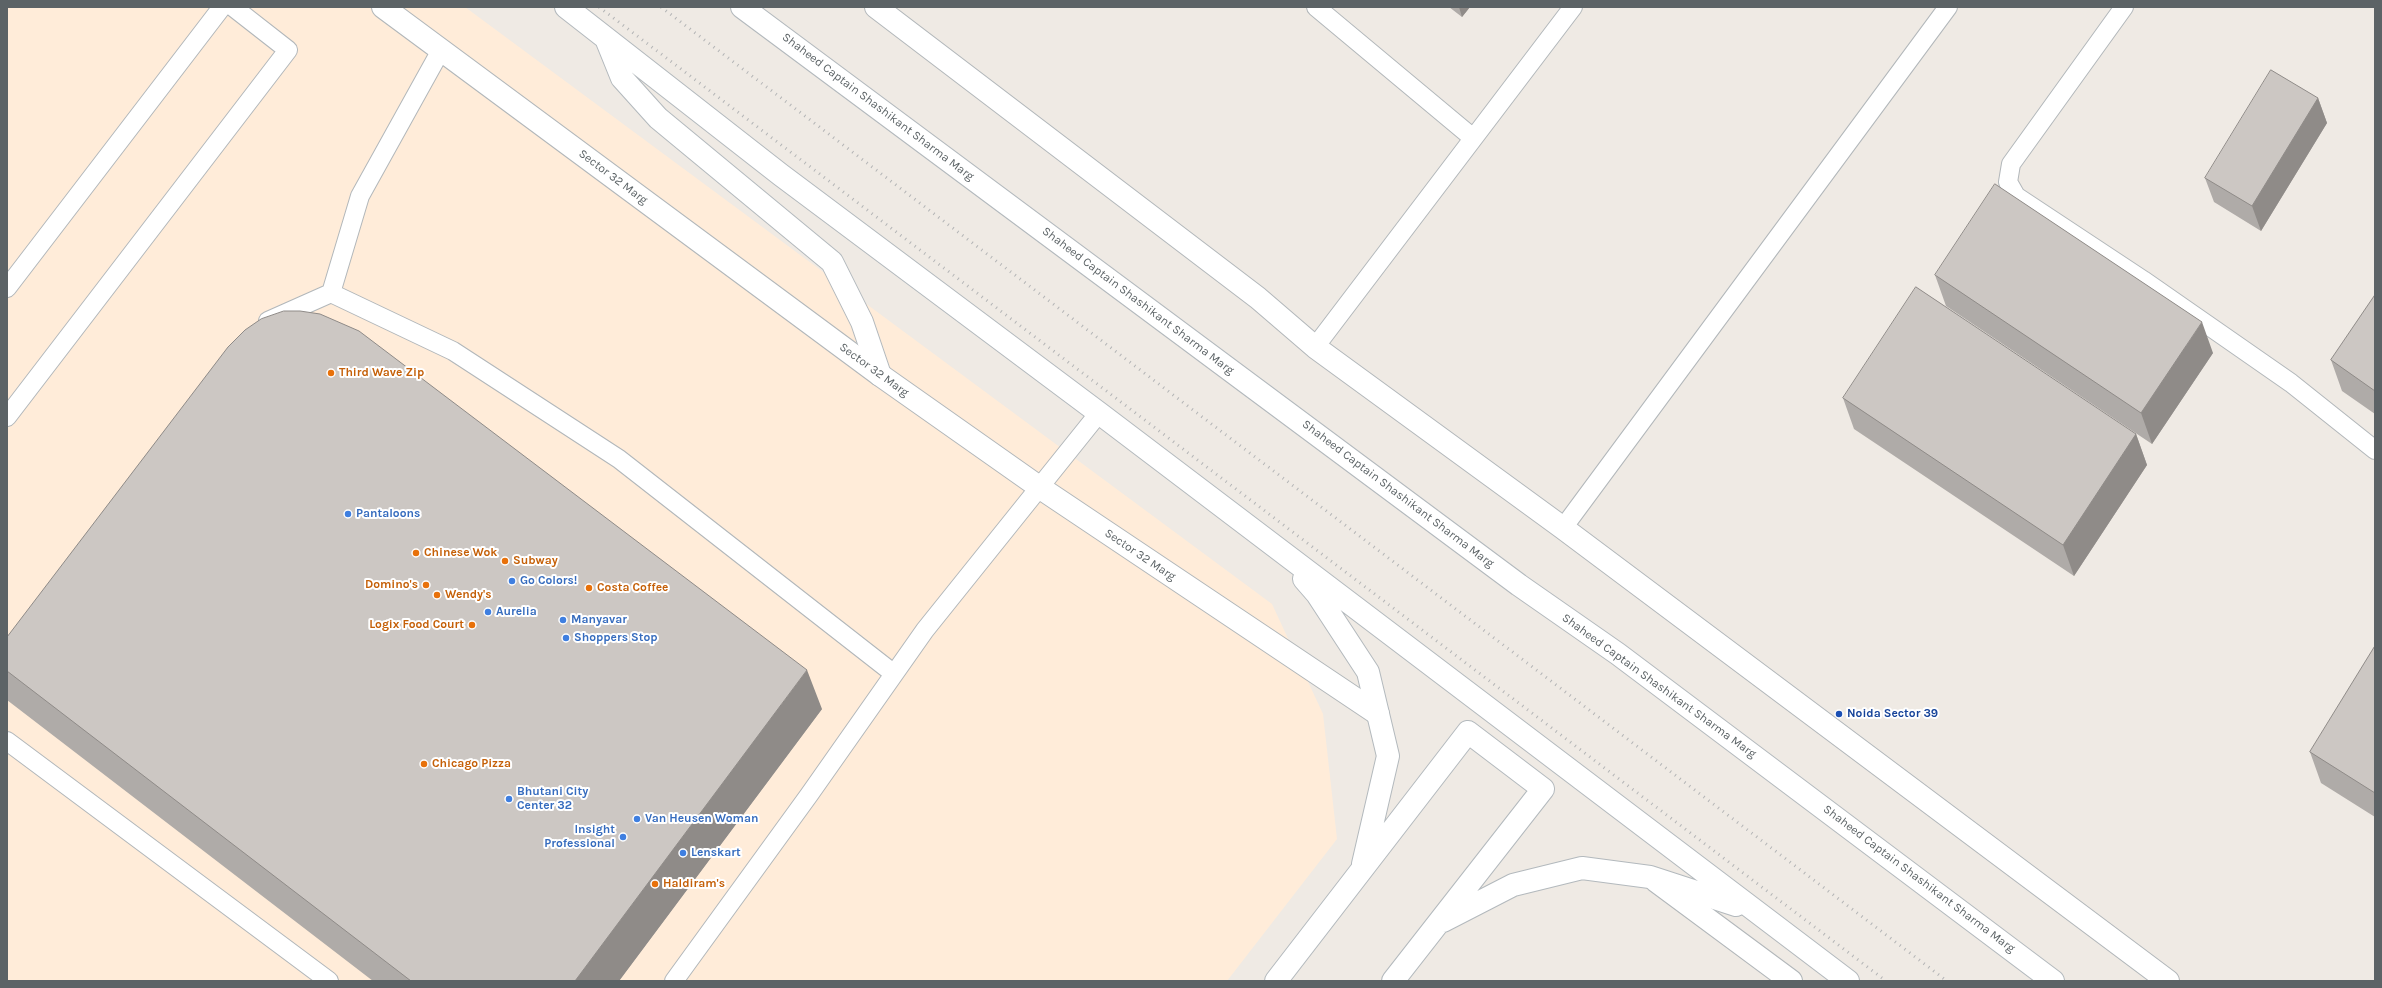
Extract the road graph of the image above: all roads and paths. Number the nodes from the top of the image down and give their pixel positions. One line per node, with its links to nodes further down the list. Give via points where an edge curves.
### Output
1 (222, 7): 14 (lane)
2 (233, 7): 20 (lane, via 288,50)
3 (383, 7): 12 (main road, Sector 32 Marg)
4 (566, 7): 11 (main road)
5 (742, 7): 38 (main road, Shaheed Captain Shashikant Sharma Marg, via 1519,585 1624,658)
6 (876, 7): 17 (main road, via 1252,294)
7 (1316, 7): 13 (lane)
8 (1573, 7): 13 (lane)
9 (1948, 7): 23 (lane)
10 (2124, 7): 21 (lane, via 2011,164 2008,182 2016,196 2291,383)
11 (607, 40): 18 (main road, via 622,78 658,118 832,262 862,322); 19 (main road, via 780,176)
12 (442, 50): 15 (lane, via 360,196); 18 (main road, Sector 32 Marg)
13 (1474, 138): 17 (lane)
14 (7, 288)
15 (331, 292): 16 (lane, via 262,323); 25 (lane, via 453,351 619,459)
16 (257, 329)
17 (1315, 347): 23 (main road)
18 (880, 375): 22 (main road, Sector 32 Marg)
19 (1099, 412): 22 (lane); 24 (main road)
20 (7, 417)
21 (2375, 450)
22 (1039, 487): 25 (lane); 26 (main road, Sector 32 Marg)
23 (1563, 528): 39 (main road)
24 (1278, 550): 26 (main road, via 1316,594 1368,672); 30 (main road)
25 (893, 673): 33 (lane, via 809,795)
26 (1378, 714): 28 (main road, via 1388,756)
27 (7, 741): 32 (lane)
28 (1361, 871): 31 (main road, via 1468,732 1544,789); 34 (main road)
29 (1650, 876): 30 (main road); 31 (main road, via 1582,868 1513,885); 36 (main road)
30 (1752, 910): 37 (main road)
31 (1435, 925): 35 (main road)
32 (329, 981)
33 (674, 981)
34 (1276, 981)
35 (1393, 981)
36 (1791, 981)
37 (1848, 981)
38 (2053, 981)
39 (2168, 981)

